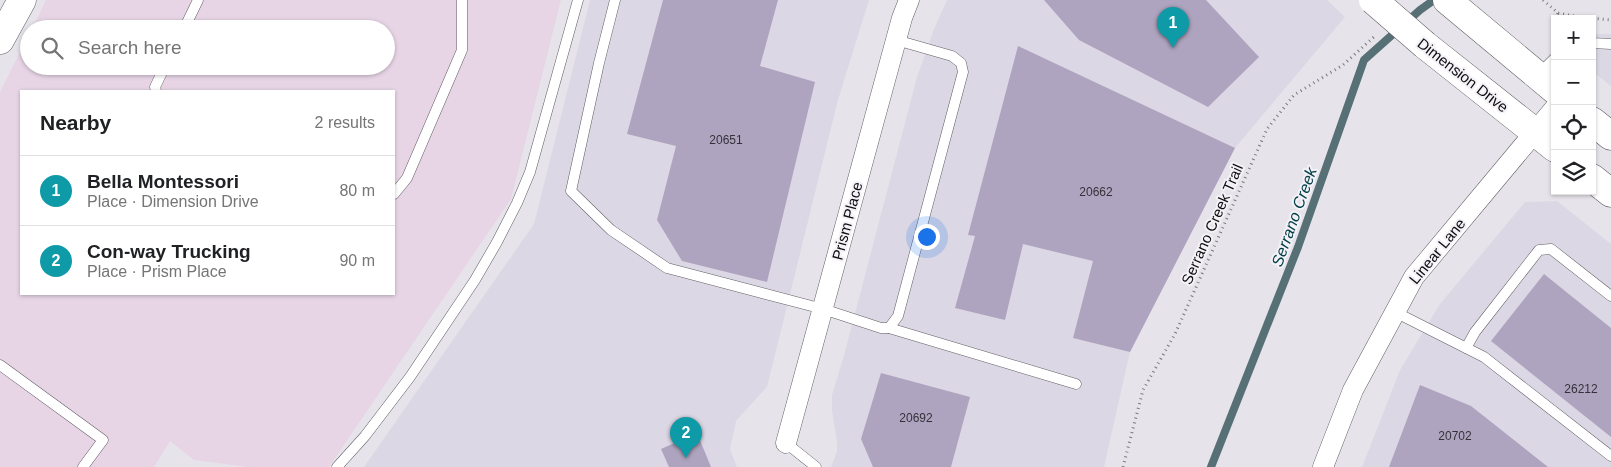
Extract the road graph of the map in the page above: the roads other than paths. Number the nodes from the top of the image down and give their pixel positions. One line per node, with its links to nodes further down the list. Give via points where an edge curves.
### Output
1 (22, 0): 10 (main road)
2 (198, 0): 9 (lane)
3 (462, 0): 22 (lane, via 462,50 407,178)
4 (578, 0): 34 (lane, via 530,172 497,242 410,377)
5 (615, 0): 25 (lane, via 571,191 611,230 668,268)
6 (910, 0): 11 (street, Prism Place)
7 (1373, 0): 20 (main road, Dimension Drive, bridge)
8 (1454, 6): 14 (main road)
9 (188, 20)
10 (0, 40)
11 (896, 40): 25 (street, Prism Place); 27 (lane, via 952,56 961,62 963,72 898,316)
12 (1596, 43): 13 (lane)
13 (1611, 44)
14 (1549, 74)
15 (161, 75): 16 (lane)
16 (156, 90)
17 (1551, 121): 20 (street, Linear Lane)
18 (1596, 124): 19 (main road)
19 (1611, 136)
20 (1545, 140): 26 (street, Linear Lane, via 1414,277)
21 (1596, 181): 23 (main road)
22 (395, 193)
23 (1611, 193)
24 (1611, 296): 28 (lane, via 1551,248 1539,250)
25 (823, 309): 27 (lane); 31 (street, Prism Place)
26 (1395, 312): 28 (lane); 36 (street, Linear Lane, via 1353,390)
27 (889, 328): 30 (lane)
28 (1466, 348): 32 (lane, via 1484,357)
29 (0, 365): 33 (lane, via 104,440)
30 (1076, 384)
31 (786, 442): 35 (lane)
32 (1611, 456)
33 (83, 467)
34 (337, 467)
35 (816, 467)
36 (1323, 467)

